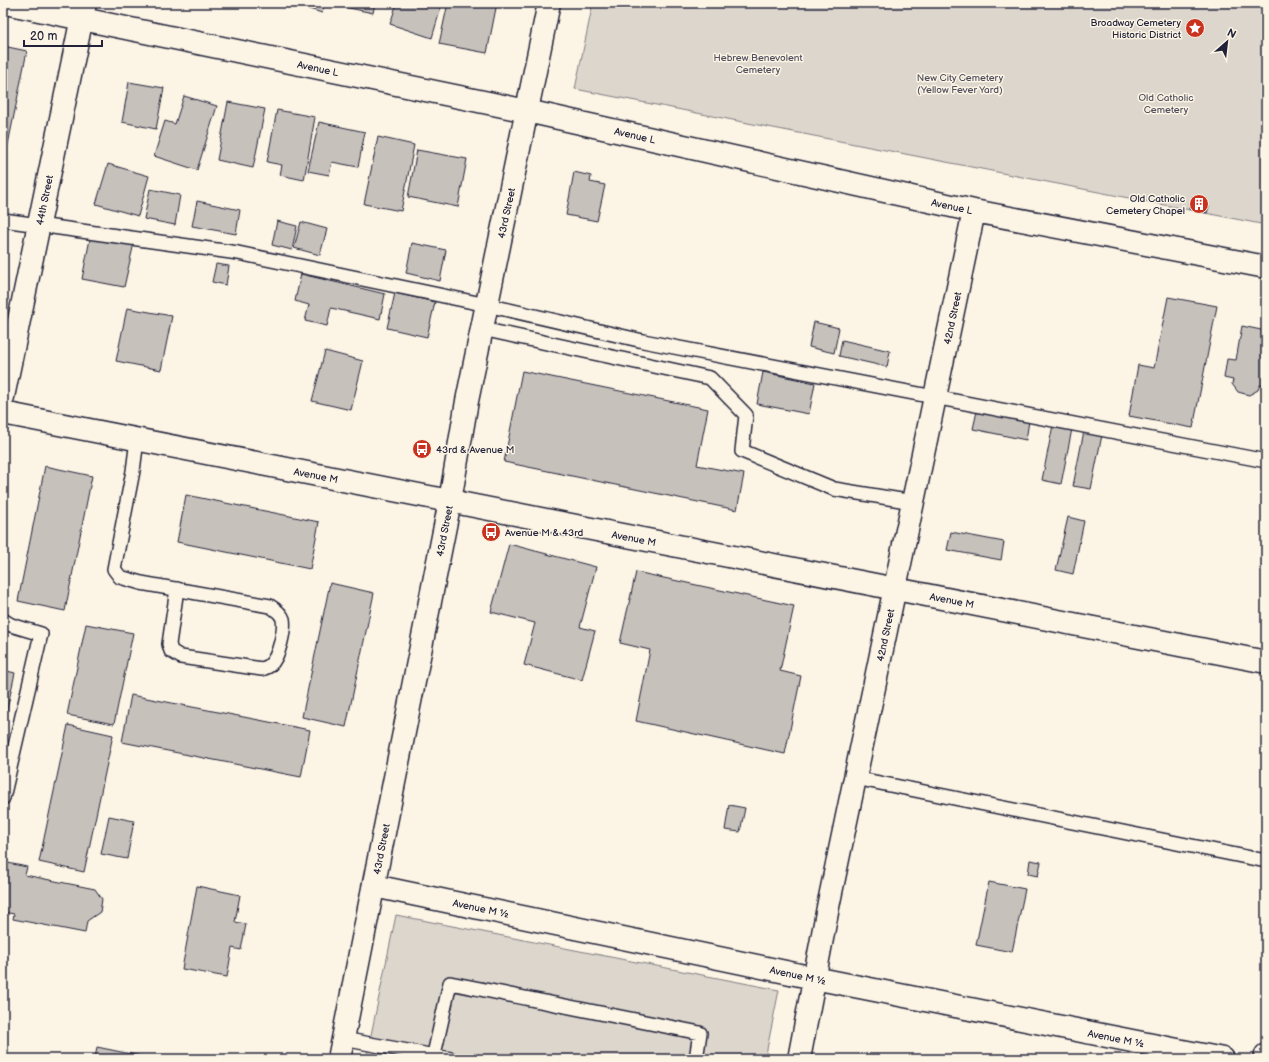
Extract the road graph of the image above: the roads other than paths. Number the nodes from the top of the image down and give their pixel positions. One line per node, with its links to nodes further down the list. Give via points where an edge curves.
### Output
1 (5, 3): 3 (street, Avenue L)
2 (549, 3): 4 (street, 43rd Street)
3 (83, 11): 4 (street, Avenue L); 7 (street, 44th Street)
4 (527, 111): 5 (street, Avenue L); 9 (street, 43rd Street)
5 (974, 211): 8 (street, Avenue L); 12 (street, 42nd Street)
6 (3, 220): 7 (lane)
7 (39, 224): 9 (lane, via 238,253); 11 (street, 44th Street)
8 (1266, 268)
9 (487, 305): 10 (street, 43rd Street); 12 (lane, via 643,341)
10 (482, 329): 16 (street, 43rd Street); 17 (lane, via 710,378 746,415 742,451 834,489)
11 (3, 397)
12 (935, 397): 15 (lane); 17 (street, 42nd Street)
13 (3, 413): 14 (street, Avenue M)
14 (137, 440): 16 (street, Avenue M); 18 (lane, via 114,569 120,577)
15 (1266, 461)
16 (450, 502): 19 (street, Avenue M); 25 (street, 43rd Street)
17 (913, 502): 19 (street, 42nd Street)
18 (178, 589): 18 (lane, via 270,606 277,610 282,619 283,631 274,662 262,669 181,656 171,651 169,644)
19 (895, 589): 21 (street, Avenue M); 22 (street, 42nd Street)
20 (3, 620): 23 (lane, via 41,634)
21 (1266, 662)
22 (855, 778): 24 (lane); 26 (street, 42nd Street)
23 (3, 798)
24 (1266, 861)
25 (374, 886): 26 (street, Avenue M ½); 27 (street, 43rd Street)
26 (814, 978): 32 (street, 42nd Street); 33 (street, Avenue M ½)
27 (341, 1049): 29 (lane)
28 (1266, 1055): 34 (street)
29 (433, 1057): 30 (lane); 31 (lane, via 450,984 700,1033)
30 (451, 1059)
31 (696, 1059)
32 (799, 1059)
33 (1223, 1059)
34 (1265, 1059)

